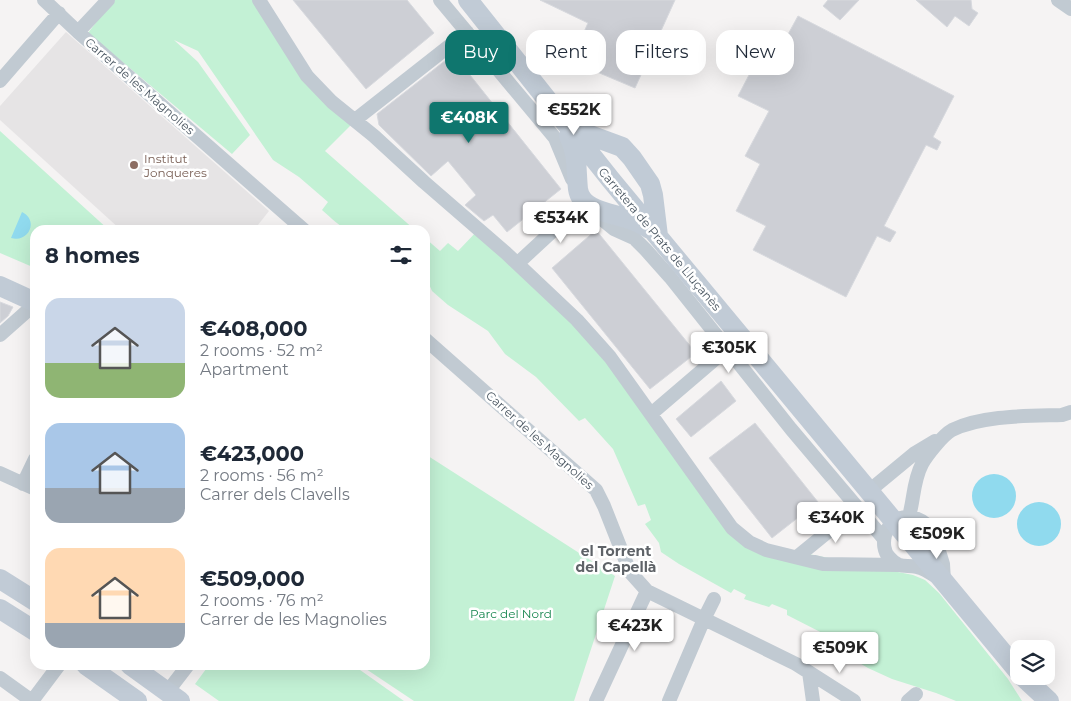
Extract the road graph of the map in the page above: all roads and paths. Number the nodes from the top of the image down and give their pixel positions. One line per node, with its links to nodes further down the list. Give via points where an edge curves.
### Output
1 (44, 0): 8 (street, Carrer de les Magnolies)
2 (108, 0): 10 (street)
3 (259, 0): 15 (street, via 307,76)
4 (440, 0): 9 (street, Carretera de Prats de Lluçanès)
5 (468, 0): 14 (street, Carretera de Prats de Lluçanès)
6 (1058, 0): 7 (street)
7 (1071, 9)
8 (59, 13): 10 (street, Carrer de les Magnolies); 13 (street)
9 (465, 30)
10 (78, 32): 20 (street, Carrer de les Magnolies)
11 (445, 49): 15 (street)
12 (503, 75): 19 (street, Carretera de Prats de Lluçanès, via 555,138 577,195)
13 (0, 80)
14 (558, 114): 16 (street, via 584,133); 17 (street, Carretera de Prats de Lluçanès); 18 (street, via 574,145)
15 (355, 120): 22 (street)
16 (616, 145): 17 (street, via 594,145); 21 (street, via 632,158 650,184)
17 (586, 149): 18 (street, via 581,157); 21 (street, Carretera de Prats de Lluçanès)
18 (577, 180): 19 (street, via 578,192)
19 (584, 202): 21 (street, via 639,223); 22 (street); 28 (street, Carretera de Prats de Lluçanès, via 593,213 614,229 634,238 646,250)
20 (298, 225)
21 (658, 236): 35 (street, Carretera de Prats de Lluçanès)
22 (518, 263): 30 (street, via 610,357)
23 (0, 286): 24 (street)
24 (30, 301)
25 (30, 308): 26 (street)
26 (0, 335)
27 (430, 343): 45 (street, Carrer de les Magnolies, via 596,490 630,572)
28 (727, 349): 30 (street); 36 (street, Carretera de Prats de Lluçanès)
29 (1071, 412): 31 (street, via 998,418)
30 (651, 414): 40 (street, via 732,528 749,542 766,550)
31 (950, 431): 33 (street, via 921,465); 35 (street, via 915,453)
32 (0, 474): 34 (street)
33 (915, 485): 37 (street, via 912,504); 38 (street, via 920,506)
34 (29, 486)
35 (869, 491): 37 (street, Carretera de Prats de Lluçanès)
36 (857, 508): 39 (street, Carretera de Prats de Lluçanès); 40 (street)
37 (901, 519): 38 (street, Carretera de Prats de Lluçanès, via 916,517); 39 (street, via 887,530); 41 (street, Carretera de Prats de Lluçanès)
38 (933, 533): 41 (street, via 932,554); 44 (street, via 943,564)
39 (884, 539): 42 (street, Carretera de Prats de Lluçanès, via 886,553)
40 (797, 557): 42 (street, via 823,564)
41 (921, 563): 42 (street, via 907,567); 44 (street, Carretera de Prats de Lluçanès)
42 (898, 565)
43 (0, 579): 46 (street)
44 (944, 581): 51 (street, Carretera de Prats de Lluçanès)
45 (647, 590): 49 (street, Carrer de les Magnolies); 63 (street)
46 (30, 598)
47 (714, 599): 49 (street)
48 (0, 608): 50 (street)
49 (704, 618): 56 (street, Carrer de les Magnolies); 64 (street)
50 (30, 628)
51 (1010, 661)
52 (55, 670): 61 (street)
53 (93, 670): 62 (street)
54 (137, 670): 60 (street)
55 (186, 670): 60 (street)
56 (809, 672): 65 (street); 66 (street, Carrer de les Magnolies)
57 (0, 678): 61 (street)
58 (1026, 685): 67 (street)
59 (1032, 685): 68 (street)
60 (174, 696)
61 (32, 701)
62 (137, 701)
63 (596, 701)
64 (668, 701)
65 (813, 701)
66 (854, 701)
67 (1034, 701)
68 (1049, 701)

